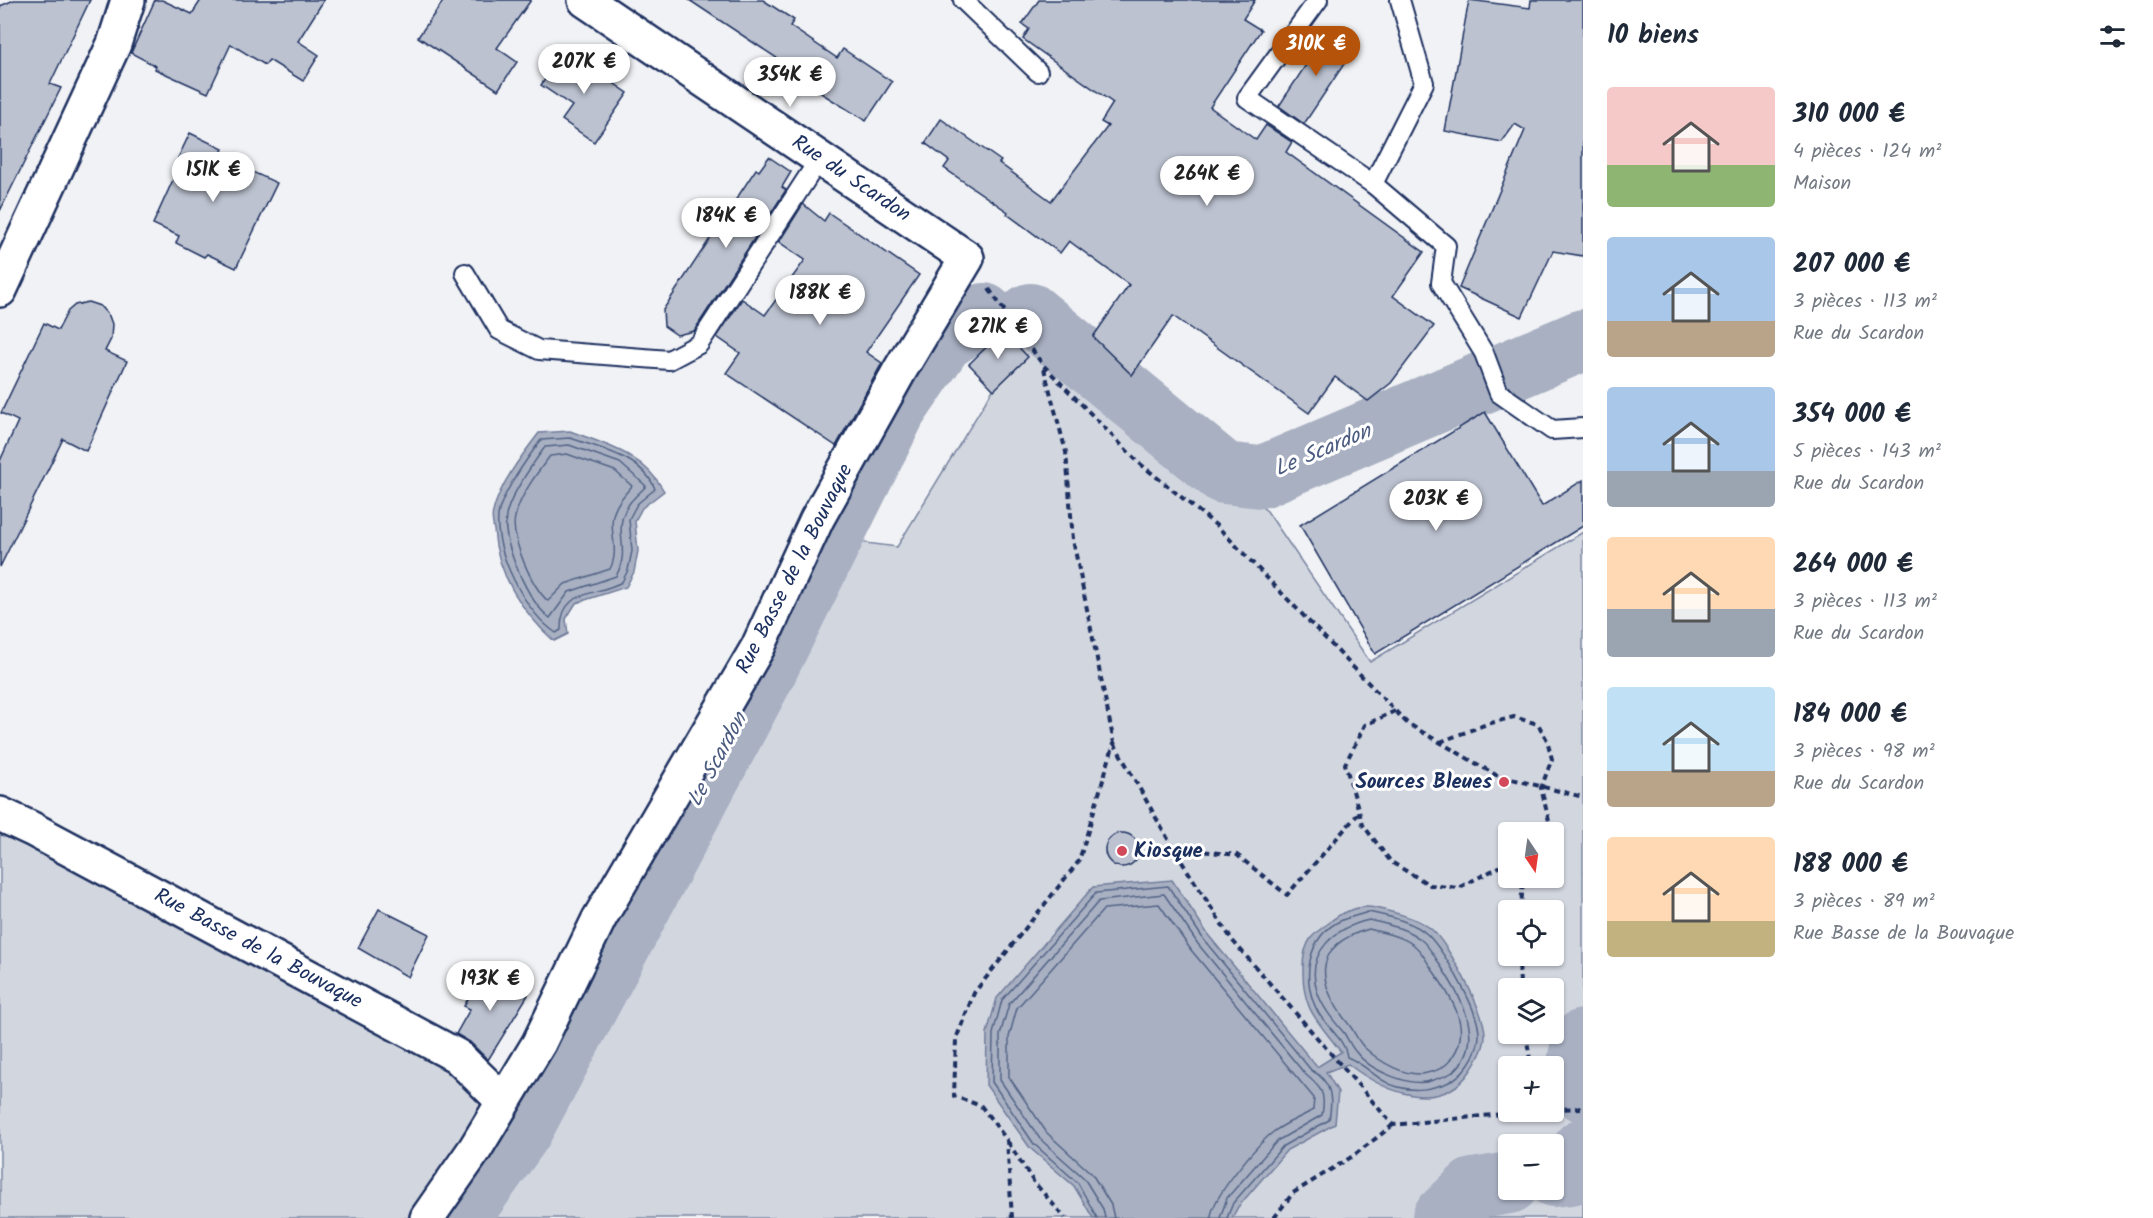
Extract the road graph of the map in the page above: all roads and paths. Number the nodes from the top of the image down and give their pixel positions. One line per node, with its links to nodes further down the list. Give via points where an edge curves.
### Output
1 (128, 0): 11 (street, via 114,44)
2 (585, 0): 7 (street, Rue du Scardon)
3 (963, 0): 6 (lane)
4 (1318, 0): 8 (lane, via 1246,98)
5 (1400, 0): 8 (lane, via 1424,83)
6 (1038, 72)
7 (820, 158): 9 (street, Rue du Scardon); 10 (lane, via 699,344 669,360 540,350 499,330)
8 (1373, 184): 13 (lane, via 1446,246 1441,283 1484,353 1499,393 1552,430)
9 (967, 258): 12 (path); 24 (street, Rue Basse de la Bouvaque, via 817,519 758,647 599,919 539,1043)
10 (465, 273)
11 (0, 290)
12 (1043, 365): 14 (path, via 1138,462 1217,526); 16 (path, via 1066,452 1073,540)
13 (1583, 428)
14 (1395, 711): 15 (path, via 1407,723); 19 (path, via 1365,725 1345,764)
15 (1440, 742): 17 (path, via 1496,775); 17 (path, via 1514,717 1538,724 1552,759)
16 (1114, 743): 22 (path); 29 (path, via 1079,861 974,993 956,1039 954,1096 981,1106)
17 (1541, 788): 18 (path); 21 (path)
18 (1583, 797)
19 (1359, 813): 22 (path, via 1287,895 1237,855); 23 (path, via 1363,825 1391,862 1430,885 1458,888)
20 (0, 814): 24 (street, Rue Basse de la Bouvaque, via 457,1056)
21 (1549, 822)
22 (1173, 848): 28 (path, via 1232,940)
23 (1498, 868)
24 (503, 1101): 30 (street, Rue Basse de la Bouvaque)
25 (1583, 1108): 26 (path)
26 (1564, 1109)
27 (1498, 1114): 28 (path)
28 (1393, 1125): 33 (path, via 1293,1193)
29 (1007, 1140): 31 (path); 32 (path, via 1033,1180)
30 (427, 1218)
31 (1012, 1218)
32 (1065, 1218)
33 (1274, 1218)

